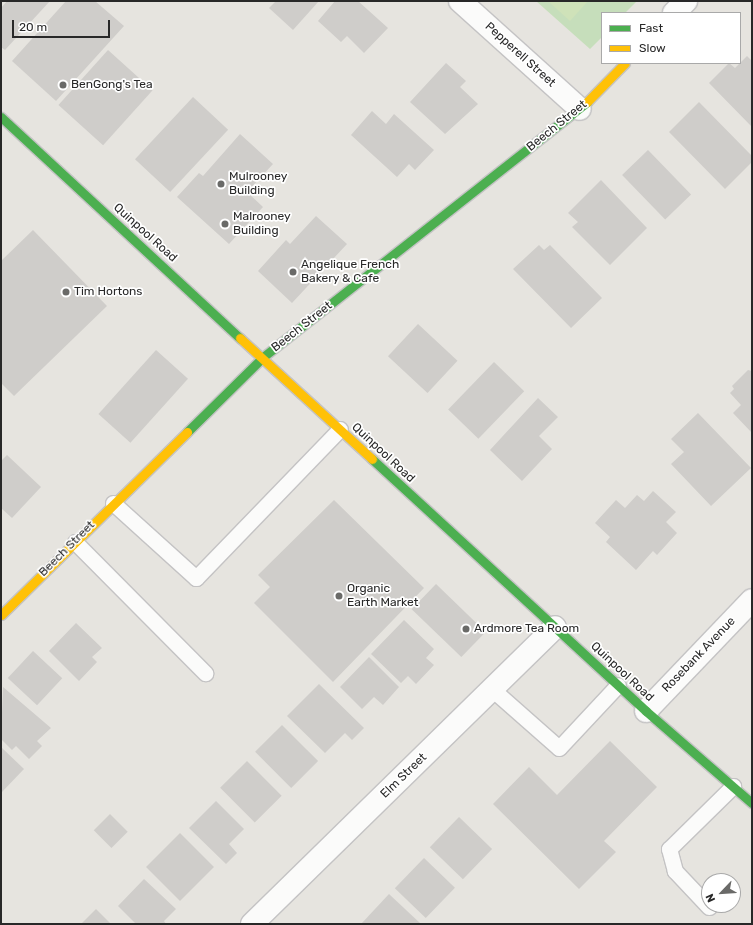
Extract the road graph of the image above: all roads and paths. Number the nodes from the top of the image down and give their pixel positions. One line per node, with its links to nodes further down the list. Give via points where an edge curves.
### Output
1 (460, 1): 5 (street, Pepperell Street)
2 (686, 1): 3 (street)
3 (675, 12)
4 (624, 64): 5 (main road, Beech Street)
5 (580, 109): 7 (main road, Beech Street)
6 (1, 117): 7 (main road, Quinpool Road)
7 (264, 357): 8 (main road, Quinpool Road); 9 (main road, Beech Street)
8 (340, 429): 9 (lane, via 196,578); 13 (main road, Quinpool Road)
9 (114, 503): 10 (main road, Beech Street)
10 (75, 542): 12 (main road, Beech Street); 14 (lane)
11 (752, 600): 17 (street, Rosebank Avenue)
12 (1, 615)
13 (555, 627): 15 (main road, Quinpool Road); 16 (street, Elm Street)
14 (205, 673)
15 (618, 685): 16 (lane, via 559,748); 17 (main road, Quinpool Road)
16 (492, 689): 21 (street, Elm Street)
17 (646, 710): 18 (main road, Quinpool Road)
18 (733, 786): 19 (main road, Quinpool Road); 20 (lane, via 669,849 675,871)
19 (752, 803)
20 (701, 898)
21 (252, 924)

